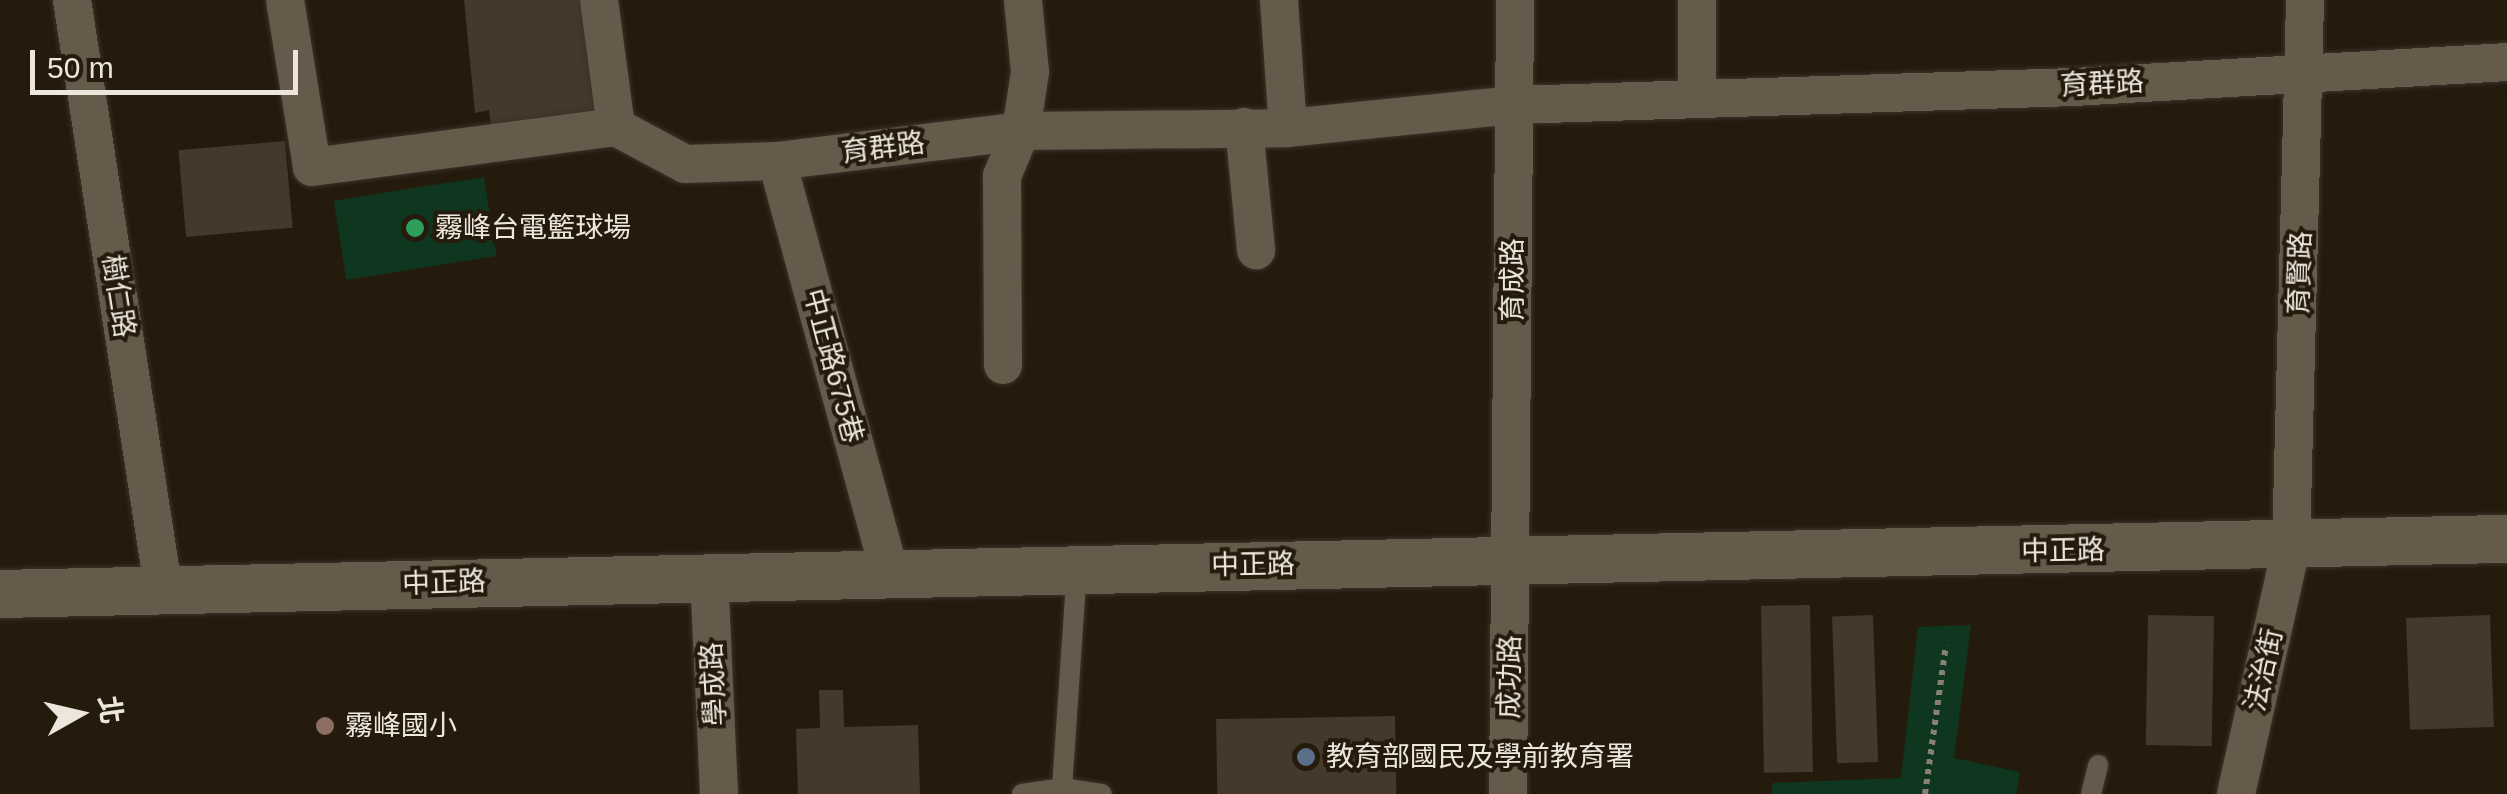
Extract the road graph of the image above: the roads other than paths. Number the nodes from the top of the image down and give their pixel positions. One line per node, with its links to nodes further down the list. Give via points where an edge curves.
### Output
1 (72, 0): 26 (street, 樹仁路)
2 (286, 0): 13 (street, via 312,167)
3 (601, 0): 13 (street)
4 (1023, 0): 16 (street, via 1030,72)
5 (1279, 0): 15 (street)
6 (1516, 0): 12 (street, 育成路)
7 (1697, 0): 11 (street)
8 (2305, 0): 10 (street, 育賢路)
9 (2507, 62): 10 (street, 育群路)
10 (2306, 72): 11 (street, 育群路, via 2074,87); 21 (street, 育賢路)
11 (1698, 96): 12 (street, 育群路)
12 (1514, 105): 15 (street, 育群路); 22 (street, 育成路)
13 (616, 127): 17 (street, 育群路, via 685,164)
14 (1244, 127): 15 (street, 育群路); 16 (street, 育群路); 18 (street)
15 (1288, 128)
16 (1021, 132): 17 (street, 育群路); 19 (street, via 1002,176)
17 (777, 161): 24 (street, 中正路675巷)
18 (1256, 250)
19 (1004, 365)
20 (2507, 539): 21 (street, 中正路)
21 (2291, 546): 22 (street, 中正路); 35 (street, 法治街)
22 (1511, 561): 23 (street, 中正路); 33 (street, 成功路)
23 (1078, 568): 24 (street, 中正路); 29 (lane)
24 (889, 571): 25 (street, 中正路)
25 (709, 574): 26 (street, 中正路); 30 (street, 學成路)
26 (164, 592): 27 (street, 中正路)
27 (0, 594)
28 (2098, 765): 34 (lane)
29 (1062, 788): 31 (lane); 32 (lane)
30 (718, 794)
31 (1022, 794)
32 (1102, 794)
33 (1508, 794)
34 (2091, 794)
35 (2236, 794)

